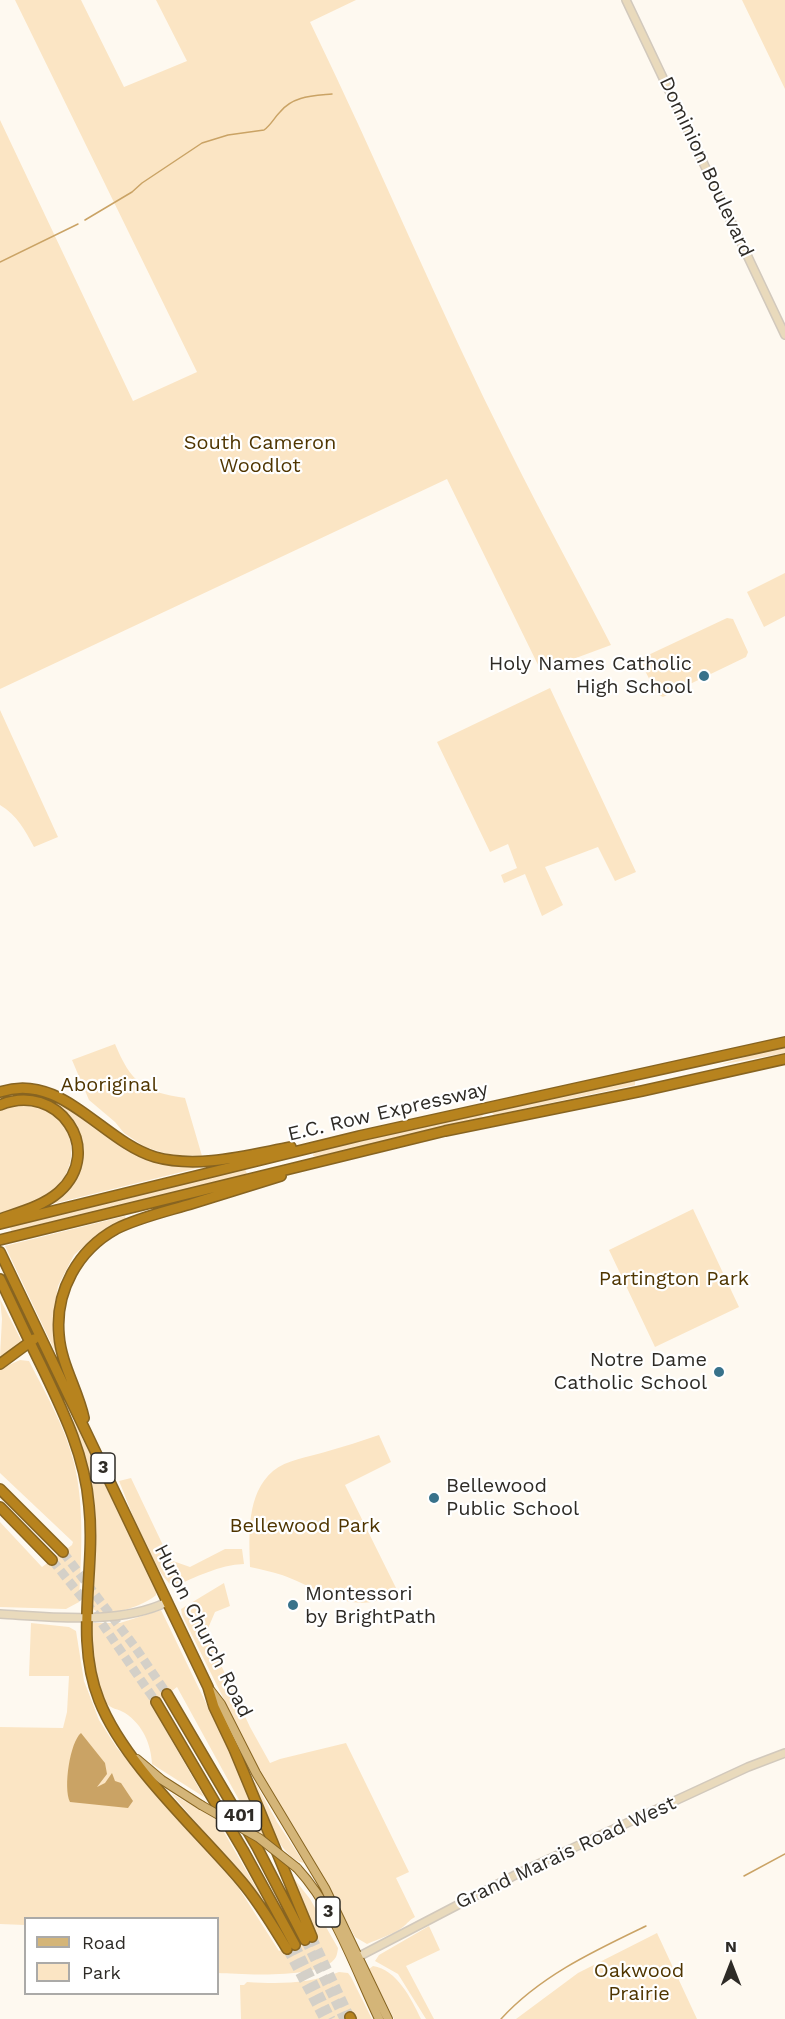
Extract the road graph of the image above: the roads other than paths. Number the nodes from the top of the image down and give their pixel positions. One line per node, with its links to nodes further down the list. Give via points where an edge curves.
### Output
1 (626, 0): 2 (street, Dominion Boulevard)
2 (785, 335)
3 (785, 1042): 7 (highway, E.C. Row Expressway)
4 (785, 1059): 8 (highway, E.C. Row Expressway)
5 (0, 1092): 7 (highway, via 26,1088 50,1093 137,1150 176,1161 213,1160)
6 (0, 1105): 9 (highway, via 21,1099 50,1106 68,1121 78,1150 73,1174 58,1194)
7 (359, 1136): 9 (highway, E.C. Row Expressway)
8 (343, 1155): 10 (highway, E.C. Row Expressway); 17 (highway, via 137,1220 105,1236 89,1250 65,1286 58,1325 61,1349)
9 (1, 1221)
10 (5, 1239)
11 (0, 1252): 13 (highway, Huron Church Road / 3)
12 (0, 1279): 14 (highway, Huron Church Road / 3)
13 (39, 1334): 14 (highway); 17 (highway, Huron Church Road / 3)
14 (30, 1342): 15 (highway, Huron Church Road / 3); 16 (highway)
15 (39, 1362): 16 (highway, via 23,1354); 24 (highway, Huron Church Road / 3, via 72,1434 86,1482 90,1527)
16 (0, 1364)
17 (89, 1438): 22 (highway, Huron Church Road / 3)
18 (0, 1489): 20 (highway)
19 (0, 1508): 21 (highway)
20 (63, 1552)
21 (52, 1560)
22 (167, 1602): 24 (street, via 124,1616); 25 (highway, Huron Church Road / 3)
23 (0, 1614): 24 (street)
24 (86, 1617): 29 (highway, Huron Church Road / 3, via 95,1688 107,1718)
25 (208, 1687): 26 (highway, 401, via 308,1938); 30 (main road, Huron Church Road / 3, via 325,1888)
26 (167, 1694)
27 (156, 1702): 29 (highway, 401, via 243,1850 291,1947 243,1883)
28 (785, 1753): 30 (street, Grand Marais Road West, via 521,1872)
29 (132, 1754): 30 (main road, Huron Church Road / 3, bridge, via 162,1780 268,1844 297,1868 321,1898)
30 (355, 1959): 31 (main road, Huron Church Road / 3); 32 (main road, Huron Church Road / 3)
31 (379, 2019)
32 (388, 2019)

